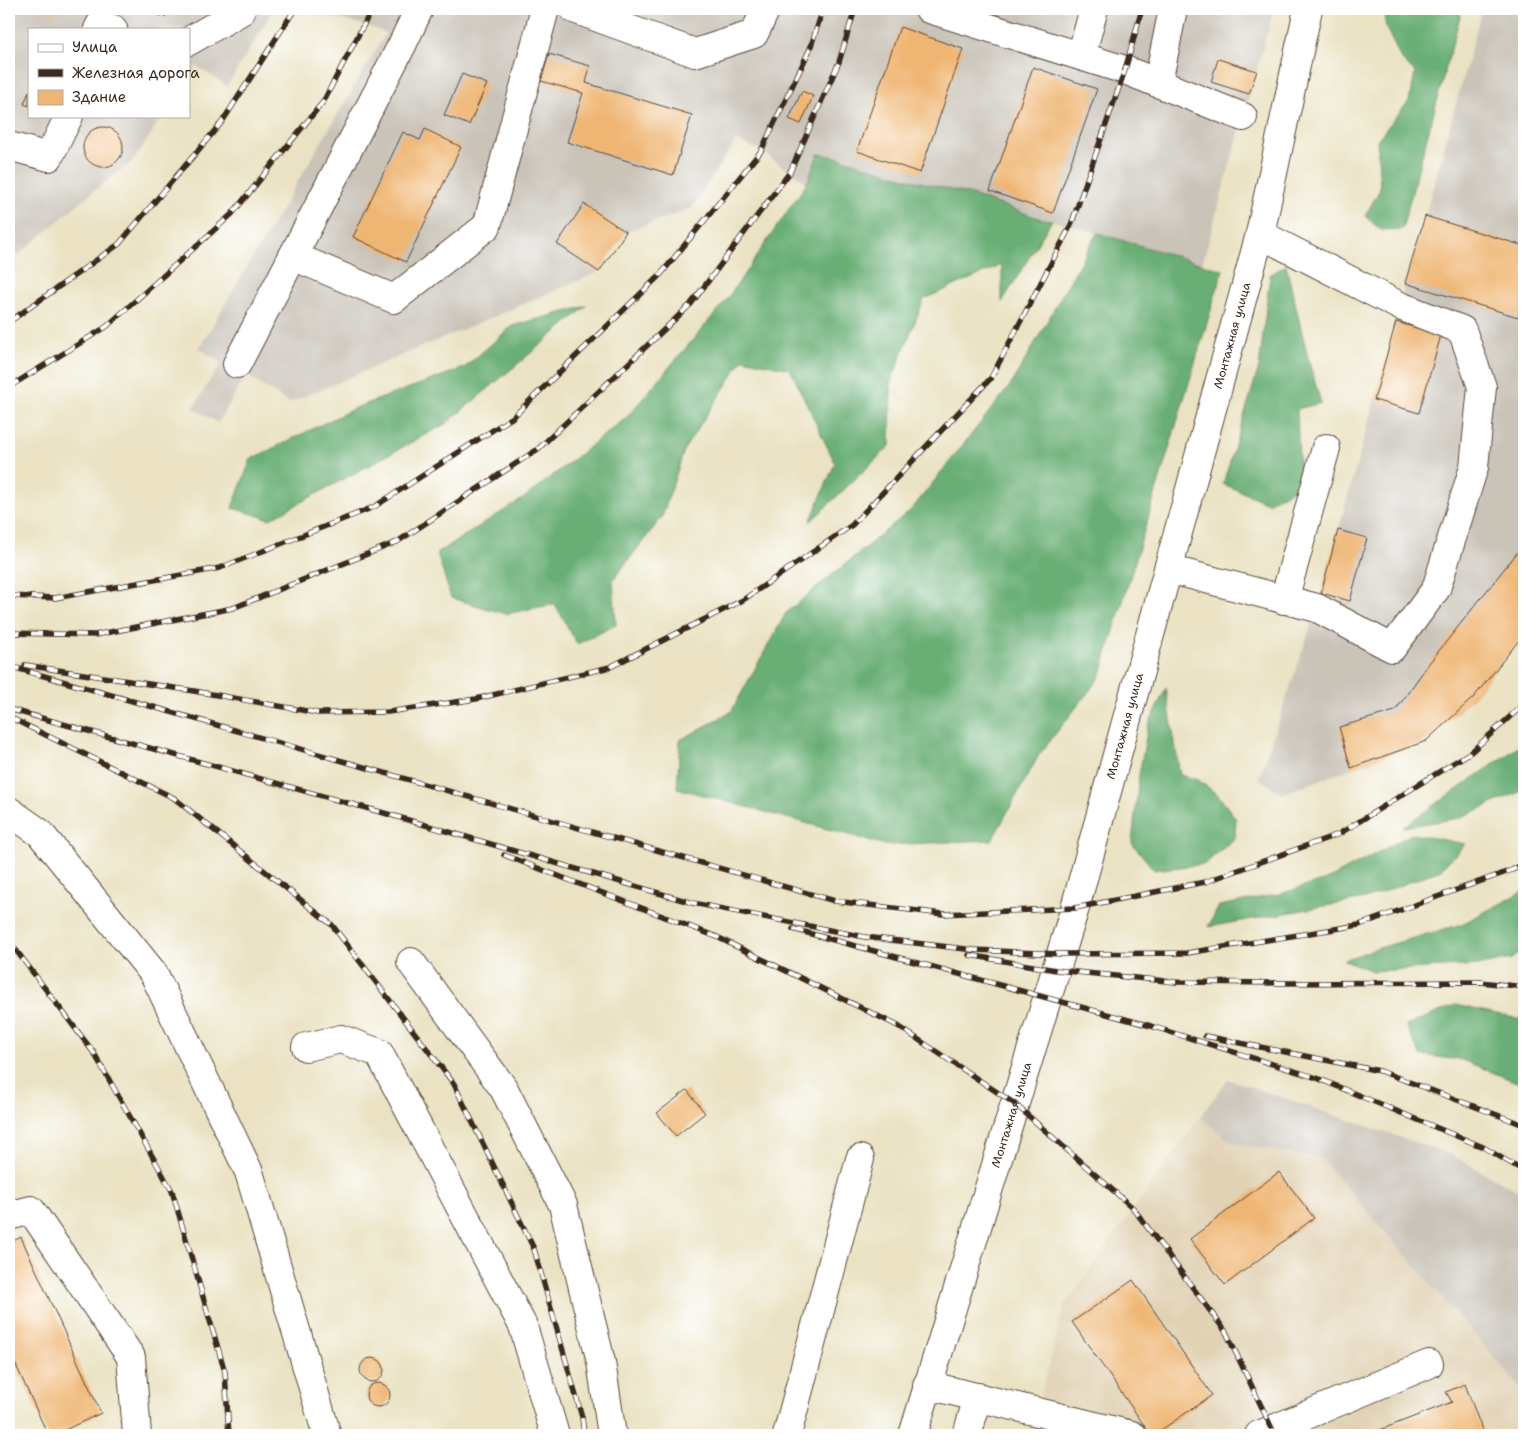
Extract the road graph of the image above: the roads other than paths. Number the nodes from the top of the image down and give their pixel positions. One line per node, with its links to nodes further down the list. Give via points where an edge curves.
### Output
1 (418, 9): 19 (street)
2 (545, 9): 19 (street, via 488,226 394,299)
3 (574, 9): 4 (street, via 695,53 754,34)
4 (766, 9)
5 (929, 9): 13 (street)
6 (1094, 9): 13 (street)
7 (1173, 9): 14 (street)
8 (1308, 9): 18 (street, Монтажная улица)
9 (242, 11): 12 (street)
10 (98, 28): 11 (street, via 100,25)
11 (110, 28)
12 (190, 40)
13 (1081, 56): 14 (street)
14 (1158, 83): 15 (street)
15 (1243, 117)
16 (68, 118): 17 (street, via 48,157)
17 (9, 146)
18 (1260, 234): 22 (street, Монтажная улица); 23 (street, via 1400,306 1462,330 1482,387 1474,467 1436,589 1392,648 1317,608)
19 (293, 256): 20 (street)
20 (238, 364)
21 (1326, 448): 23 (street)
22 (1168, 568): 23 (street); 30 (street, Монтажная улица, via 1075,908)
23 (1284, 600)
24 (9, 811): 34 (street, via 40,833 154,974 249,1172)
25 (412, 962): 36 (street, via 504,1089 563,1205 601,1362)
26 (306, 1047): 35 (street, via 341,1039 379,1053 523,1326)
27 (860, 1160): 37 (street)
28 (9, 1216): 33 (street, via 31,1210 131,1357)
29 (1429, 1364): 32 (street)
30 (927, 1385): 31 (street); 38 (street, Монтажная улица)
31 (978, 1397): 39 (street); 40 (street)
32 (1314, 1425): 41 (street)
33 (137, 1435)
34 (327, 1435)
35 (555, 1435)
36 (612, 1435)
37 (787, 1435)
38 (913, 1435)
39 (967, 1435)
40 (1132, 1435)
41 (1259, 1435)

